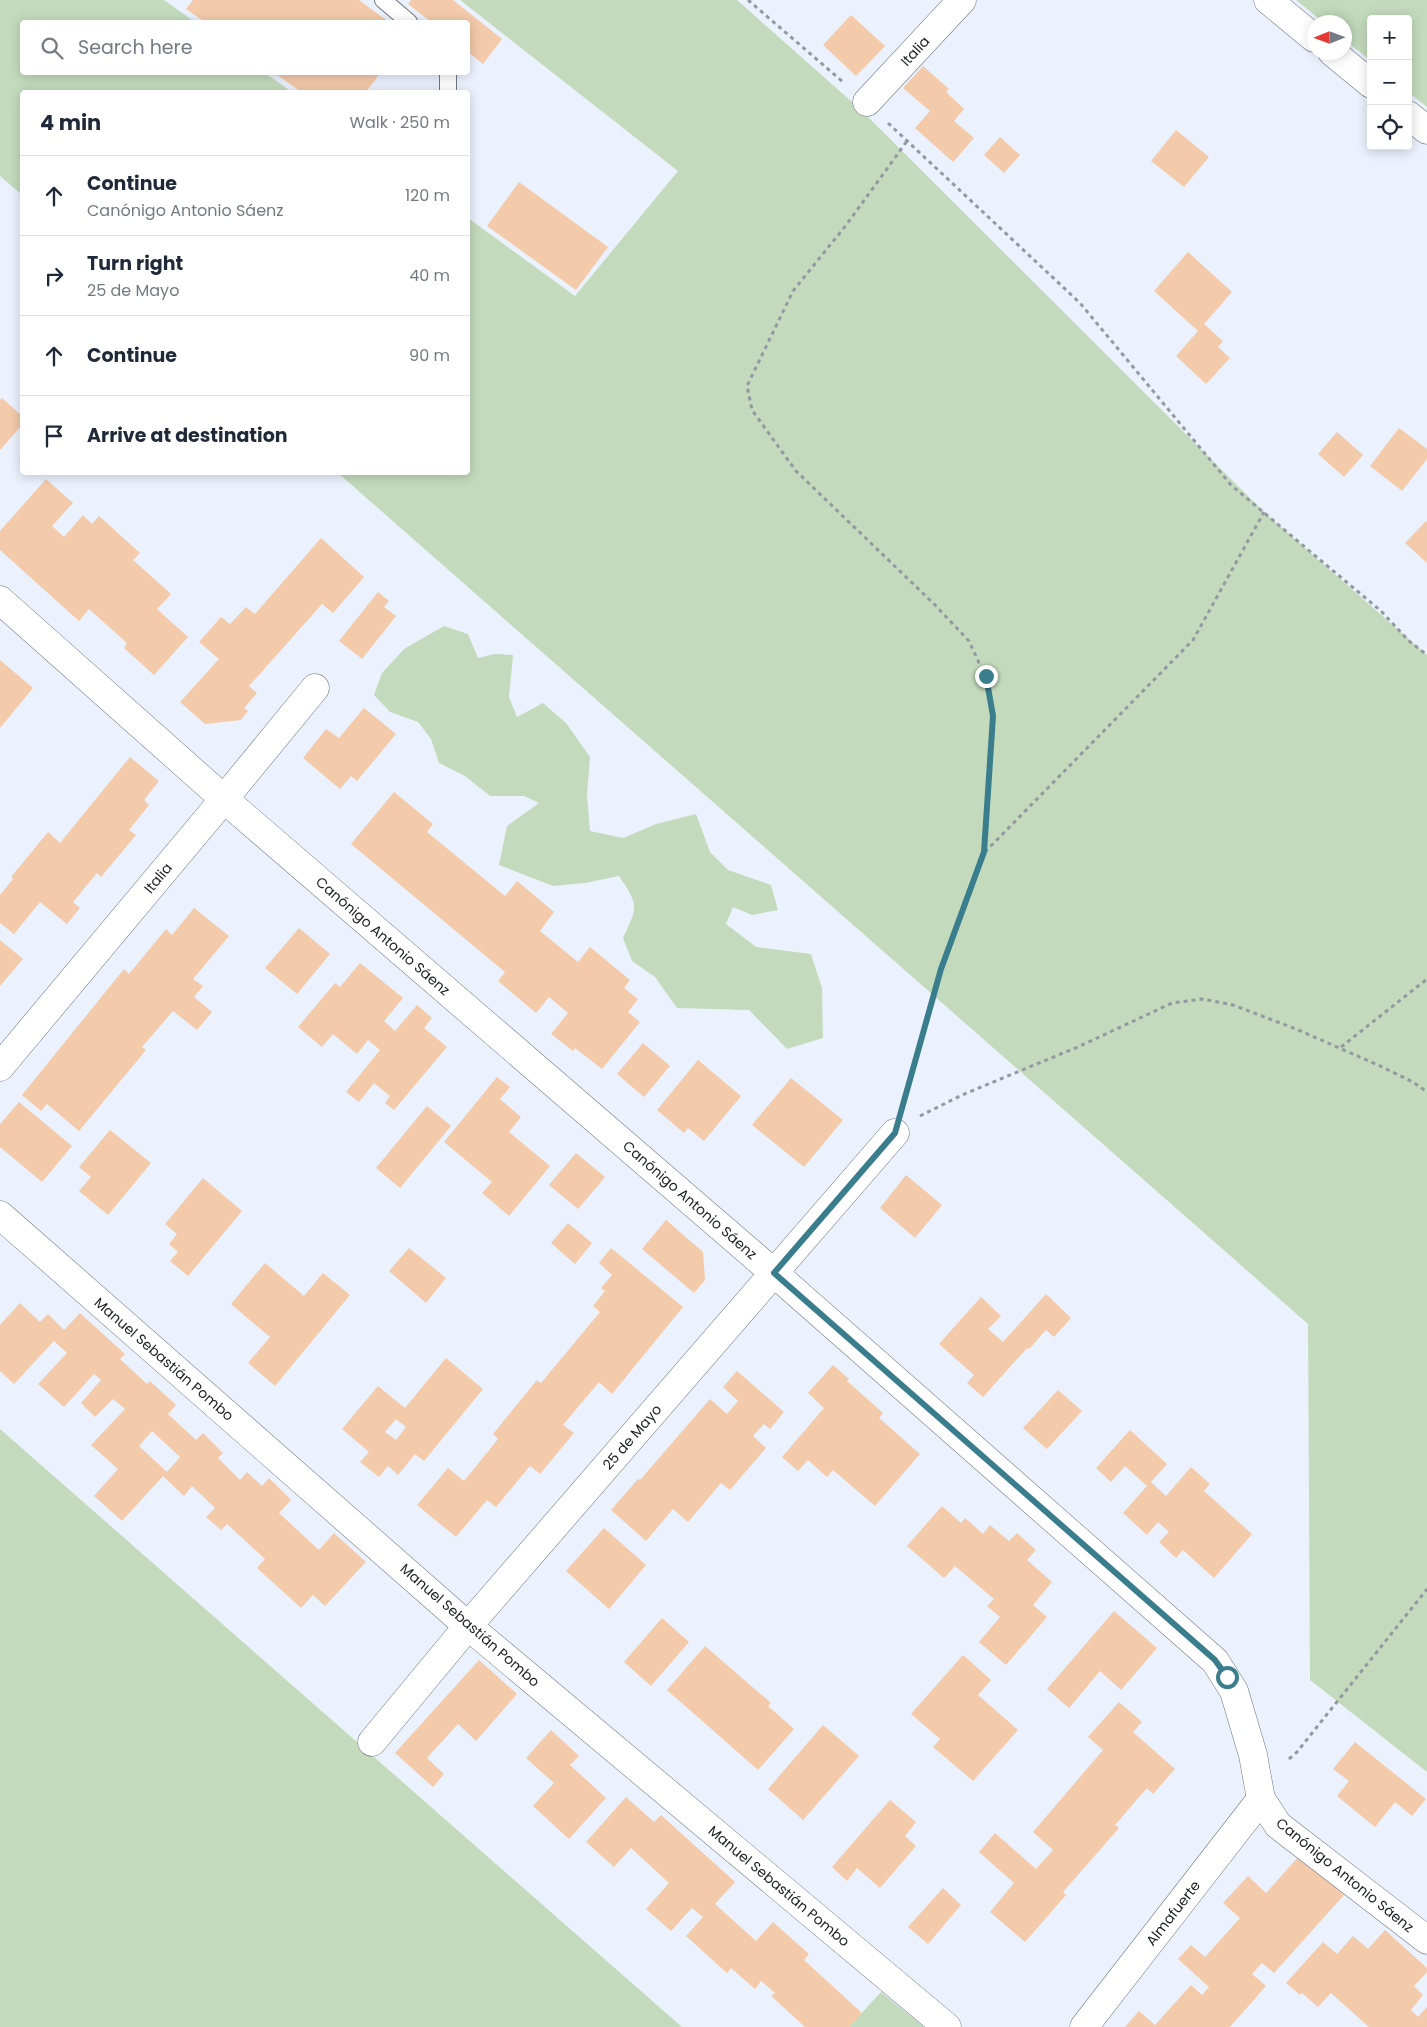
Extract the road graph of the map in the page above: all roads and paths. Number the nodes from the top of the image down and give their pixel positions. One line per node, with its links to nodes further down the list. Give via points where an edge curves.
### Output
1 (383, 0): 5 (lane)
2 (748, 0): 11 (path)
3 (962, 0): 11 (street, Italia)
4 (1268, 0): 6 (street)
5 (408, 20)
6 (1307, 32)
7 (1342, 60): 9 (street)
8 (448, 75): 10 (lane)
9 (1367, 81)
10 (448, 90)
11 (867, 102): 14 (path)
12 (1412, 118): 13 (street)
13 (1427, 130)
14 (907, 141): 15 (path, via 1080,303 1231,485); 20 (path, via 793,291 746,386 752,410 796,471 969,641 986,676 993,716)
15 (1264, 512): 17 (path); 20 (path, via 1194,640)
16 (0, 600): 19 (street, Canónigo Antonio Sáenz)
17 (1427, 655)
18 (315, 688): 19 (street, Italia)
19 (224, 799): 23 (street, Italia); 27 (street, Canónigo Antonio Sáenz)
20 (984, 852): 25 (path, via 941,969)
21 (1427, 979): 22 (path)
22 (1341, 1047): 24 (path); 25 (path, via 1233,1005 1202,999 1172,1002 1080,1046 922,1114)
23 (0, 1067)
24 (1427, 1092)
25 (895, 1133): 27 (street, 25 de Mayo)
26 (0, 1215): 29 (street, Manuel Sebastián Pombo)
27 (774, 1273): 29 (street, 25 de Mayo); 32 (street, Canónigo Antonio Sáenz, via 1215,1660 1234,1691)
28 (1427, 1589): 31 (path)
29 (468, 1626): 30 (street, 25 de Mayo); 34 (street, Manuel Sebastián Pombo)
30 (372, 1742)
31 (1290, 1759)
32 (1262, 1799): 33 (street, Canónigo Antonio Sáenz, via 1278,1825); 35 (street, Almafuerte)
33 (1427, 1940)
34 (947, 2027)
35 (1084, 2027)

